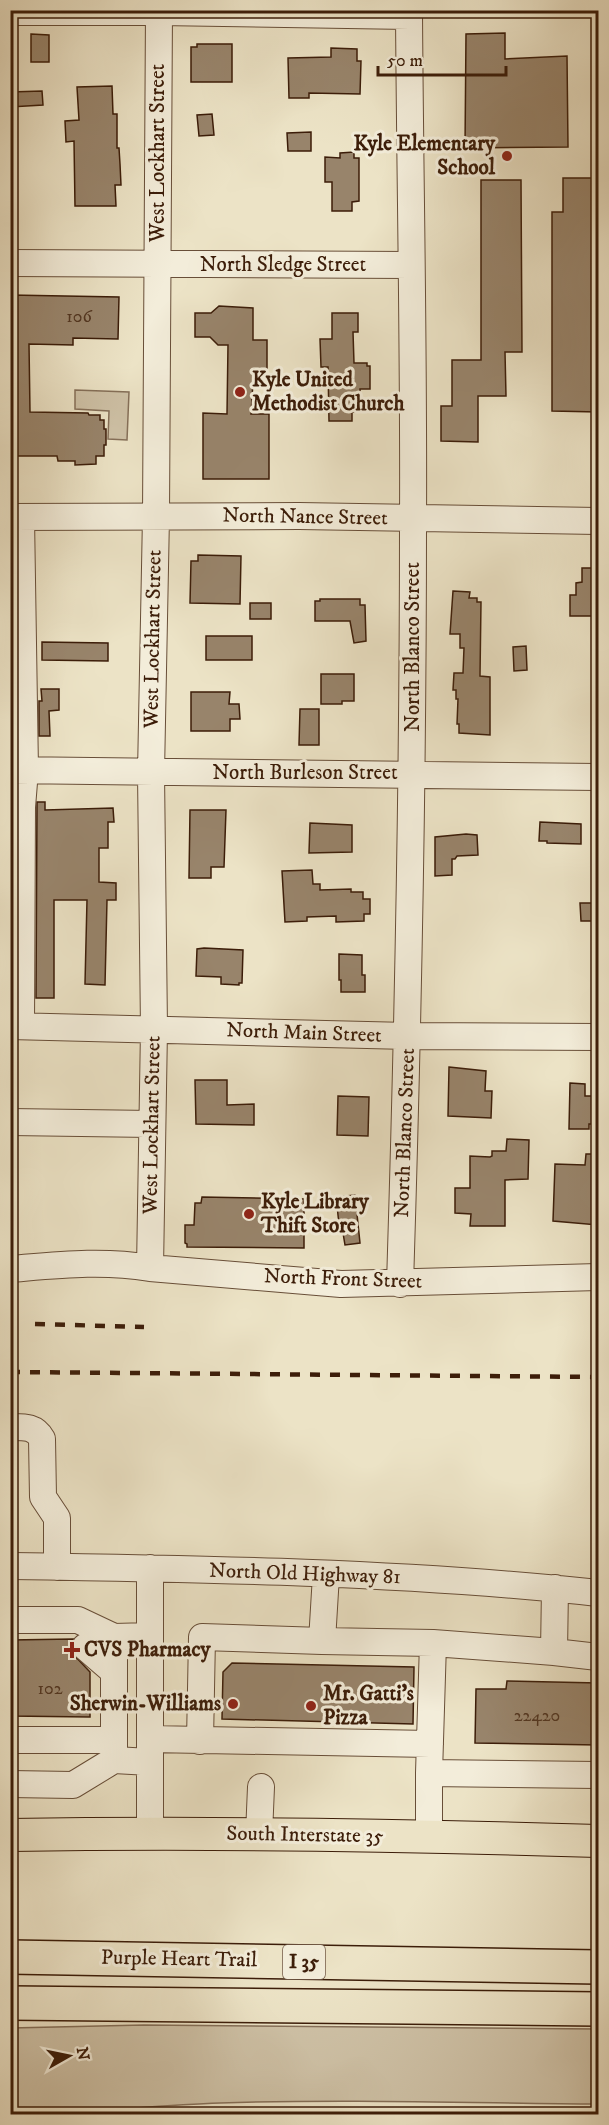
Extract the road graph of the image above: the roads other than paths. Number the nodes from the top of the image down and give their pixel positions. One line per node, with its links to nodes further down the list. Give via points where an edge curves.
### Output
1 (159, 11): 2 (street); 3 (street); 5 (street, West Lockhart Street)
2 (10, 12)
3 (409, 13): 6 (street, North Blanco Street)
4 (10, 263): 5 (street, North Sledge Street)
5 (158, 264): 6 (street, North Sledge Street); 7 (street, West Lockhart Street)
6 (411, 265): 9 (street, North Blanco Street)
7 (156, 516): 8 (street, North Nance Street); 9 (street, North Nance Street); 12 (street, West Lockhart Street)
8 (16, 517): 11 (street)
9 (413, 518): 10 (street, North Nance Street); 13 (street, North Blanco Street)
10 (598, 521)
11 (18, 770): 12 (street, North Burleson Street); 15 (street, via 22,807)
12 (151, 773): 13 (street, North Burleson Street); 16 (street, West Lockhart Street)
13 (412, 774): 14 (street, North Burleson Street); 17 (street, North Blanco Street)
14 (598, 777)
15 (16, 1026): 16 (street, North Main Street)
16 (154, 1029): 17 (street, North Main Street); 20 (street, West Lockhart Street)
17 (408, 1036): 18 (street, North Main Street); 26 (street, North Blanco Street)
18 (598, 1037)
19 (10, 1122): 20 (street)
20 (152, 1124): 23 (street, West Lockhart Street)
21 (10, 1252): 22 (street, North Front Street)
22 (88, 1262): 23 (street, North Front Street); 24 (street, North Front Street)
23 (150, 1268): 26 (street, North Front Street, via 341,1284)
24 (10, 1269)
25 (598, 1277): 26 (street, North Front Street)
26 (400, 1284)
27 (10, 1427): 29 (street, via 31,1427 42,1439 43,1497 57,1518)
28 (10, 1566): 29 (street, North Old Highway 81)
29 (57, 1567): 30 (street, North Old Highway 81)
30 (150, 1568): 31 (street, North Old Highway 81); 35 (street)
31 (326, 1575): 32 (street, North Old Highway 81); 37 (street)
32 (555, 1588): 33 (street, North Old Highway 81); 39 (street)
33 (598, 1593)
34 (12, 1620): 36 (street, via 78,1620); 41 (street, via 27,1627 65,1628)
35 (150, 1636): 36 (street); 46 (street)
36 (114, 1637): 41 (street)
37 (322, 1641): 38 (street); 43 (street, via 202,1637)
38 (433, 1643): 39 (street); 44 (street)
39 (554, 1652): 40 (street)
40 (598, 1657)
41 (114, 1672): 45 (street)
42 (10, 1740): 45 (street)
43 (200, 1741): 44 (street); 46 (street)
44 (430, 1744): 47 (street)
45 (114, 1750): 46 (street); 49 (street, via 73,1785)
46 (150, 1751): 51 (street)
47 (429, 1773): 48 (street); 54 (street)
48 (598, 1775)
49 (10, 1784)
50 (261, 1787): 52 (street)
51 (150, 1833): 52 (main road, South Interstate 35); 53 (main road, South Interstate 35)
52 (260, 1834): 54 (main road, South Interstate 35)
53 (10, 1835)
54 (429, 1836): 55 (main road, South Interstate 35)
55 (598, 1841)
56 (10, 1957): 57 (highway, Purple Heart Trail / I 35)
57 (598, 1967)
58 (10, 2003): 59 (highway, I 35)
59 (598, 2009)

